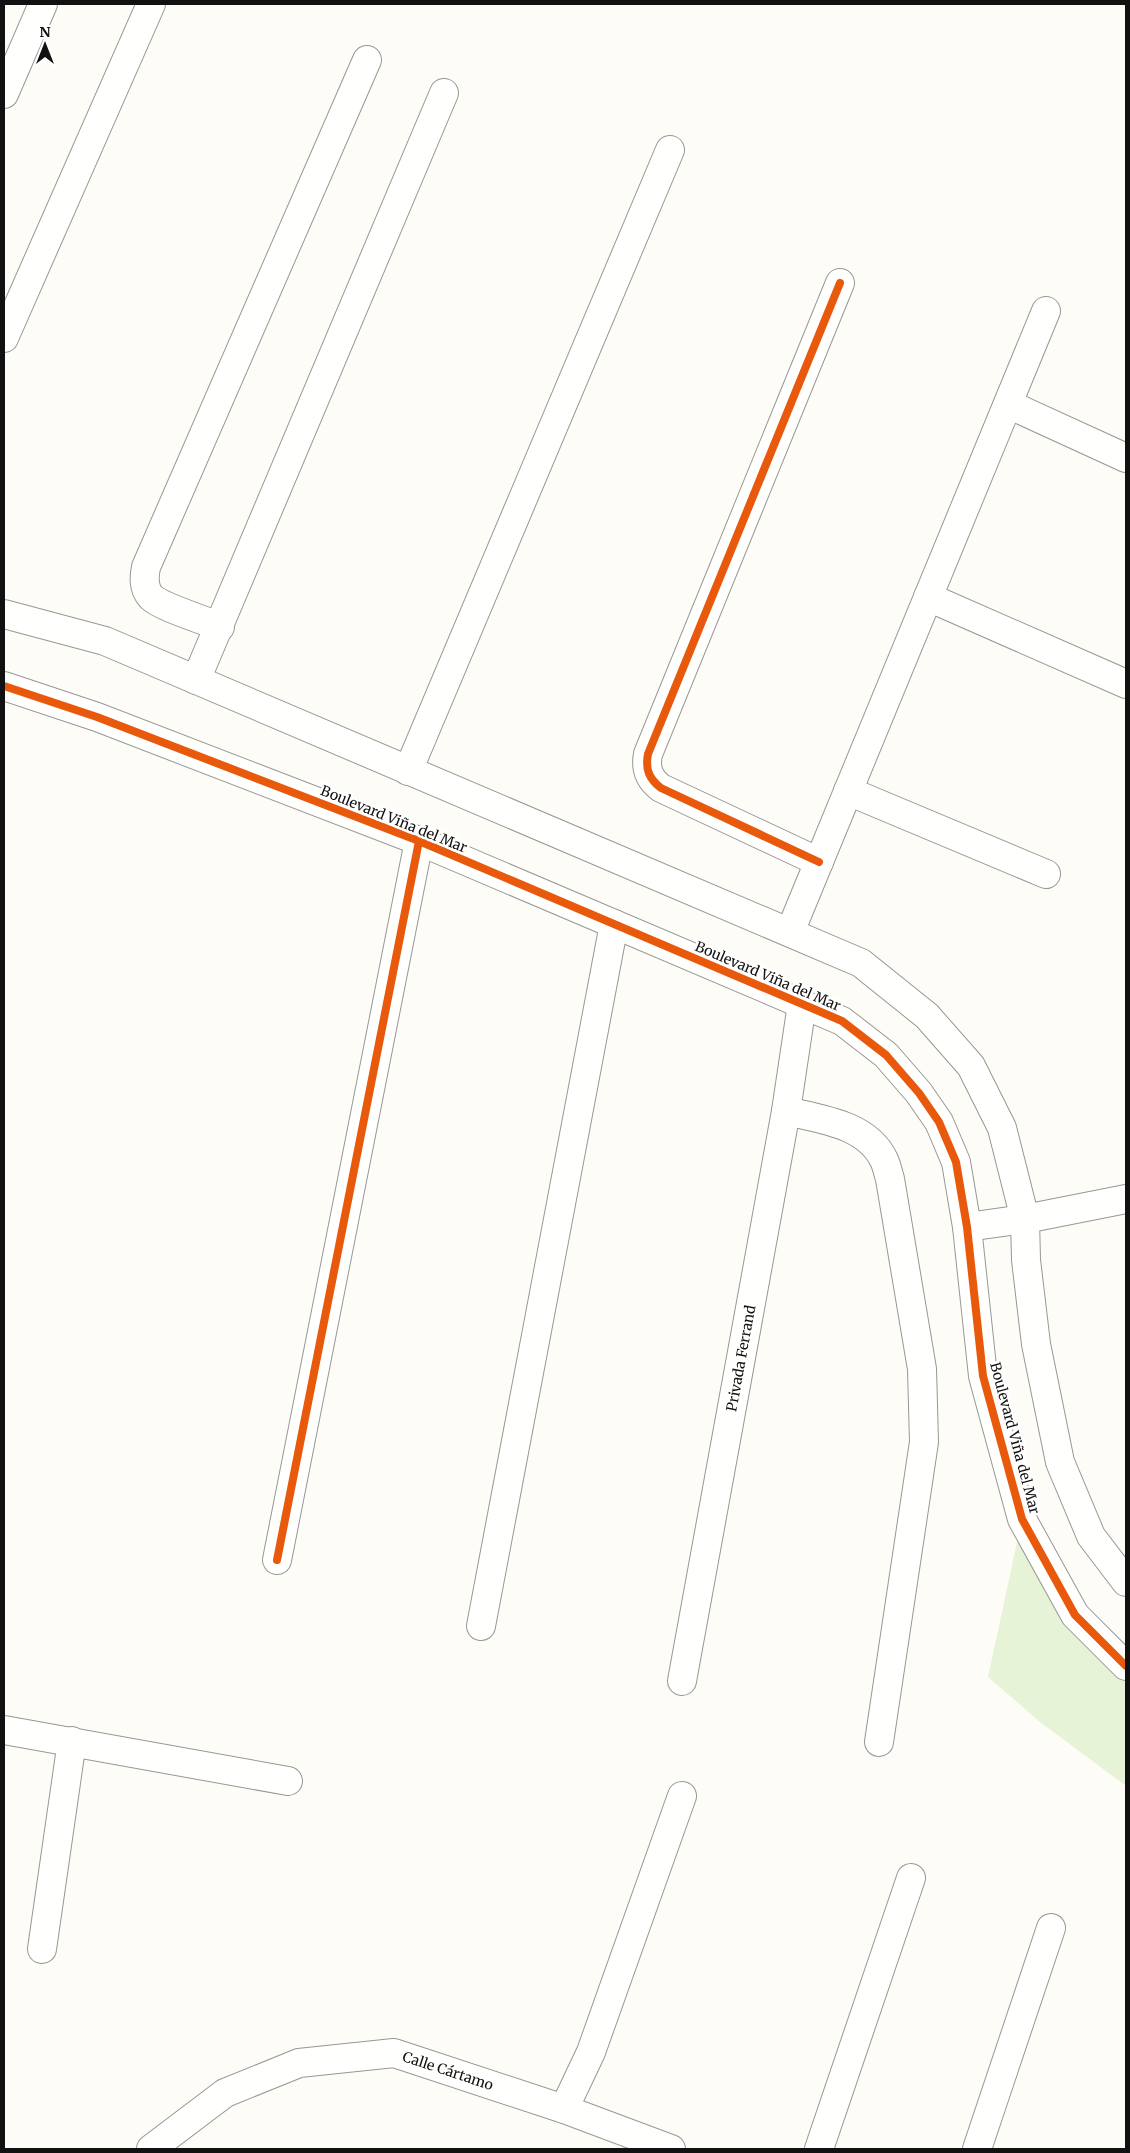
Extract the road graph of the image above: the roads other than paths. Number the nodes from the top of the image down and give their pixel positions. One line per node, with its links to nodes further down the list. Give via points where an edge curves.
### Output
1 (43, 4): 4 (street)
2 (151, 4): 9 (street)
3 (367, 60): 14 (street, via 146,567 144,577 151,597)
4 (4, 94)
5 (444, 94): 14 (street)
6 (670, 150): 18 (street)
7 (840, 283): 21 (street, via 646,764 653,782 661,788)
8 (1046, 311): 10 (street)
9 (4, 338)
10 (1008, 404): 11 (street); 12 (street)
11 (1126, 458)
12 (928, 597): 16 (street); 19 (street)
13 (4, 614): 15 (street, via 105,641)
14 (220, 626): 15 (street)
15 (196, 680): 18 (street)
16 (1126, 684)
17 (4, 686): 20 (street, Boulevard Viña del Mar, via 97,717)
18 (408, 771): 24 (street)
19 (848, 791): 21 (street); 22 (street)
20 (419, 841): 23 (street, Boulevard Viña del Mar); 30 (street)
21 (819, 862): 24 (street)
22 (1046, 874)
23 (614, 924): 25 (street, Boulevard Viña del Mar); 32 (street)
24 (790, 932): 28 (street, via 862,963 927,1016 970,1066 1002,1128)
25 (802, 1004): 26 (street, Privada Ferrand); 29 (street, Boulevard Viña del Mar, via 842,1021 886,1055 919,1093 939,1122 956,1162)
26 (786, 1111): 34 (street, Privada Ferrand); 37 (street, via 834,1122 865,1136 884,1159 922,1370 924,1442)
27 (1126, 1198): 28 (street)
28 (1025, 1219): 29 (street); 31 (street, via 1026,1260 1036,1344 1060,1462 1091,1536)
29 (967, 1227): 33 (street, Boulevard Viña del Mar, via 983,1376 1022,1519 1075,1615)
30 (277, 1560)
31 (1126, 1582)
32 (481, 1626)
33 (1126, 1666)
34 (682, 1681)
35 (4, 1730): 36 (street)
36 (72, 1741): 38 (street); 42 (street)
37 (878, 1742)
38 (288, 1781)
39 (682, 1796): 43 (street, via 592,2052)
40 (911, 1878): 46 (street)
41 (1051, 1928): 47 (street)
42 (42, 1949)
43 (564, 2109): 44 (street, Calle Cártamo, via 394,2052 299,2063 225,2093); 45 (street, Calle Cártamo)
44 (151, 2149)
45 (671, 2149)
46 (819, 2149)
47 (977, 2149)

